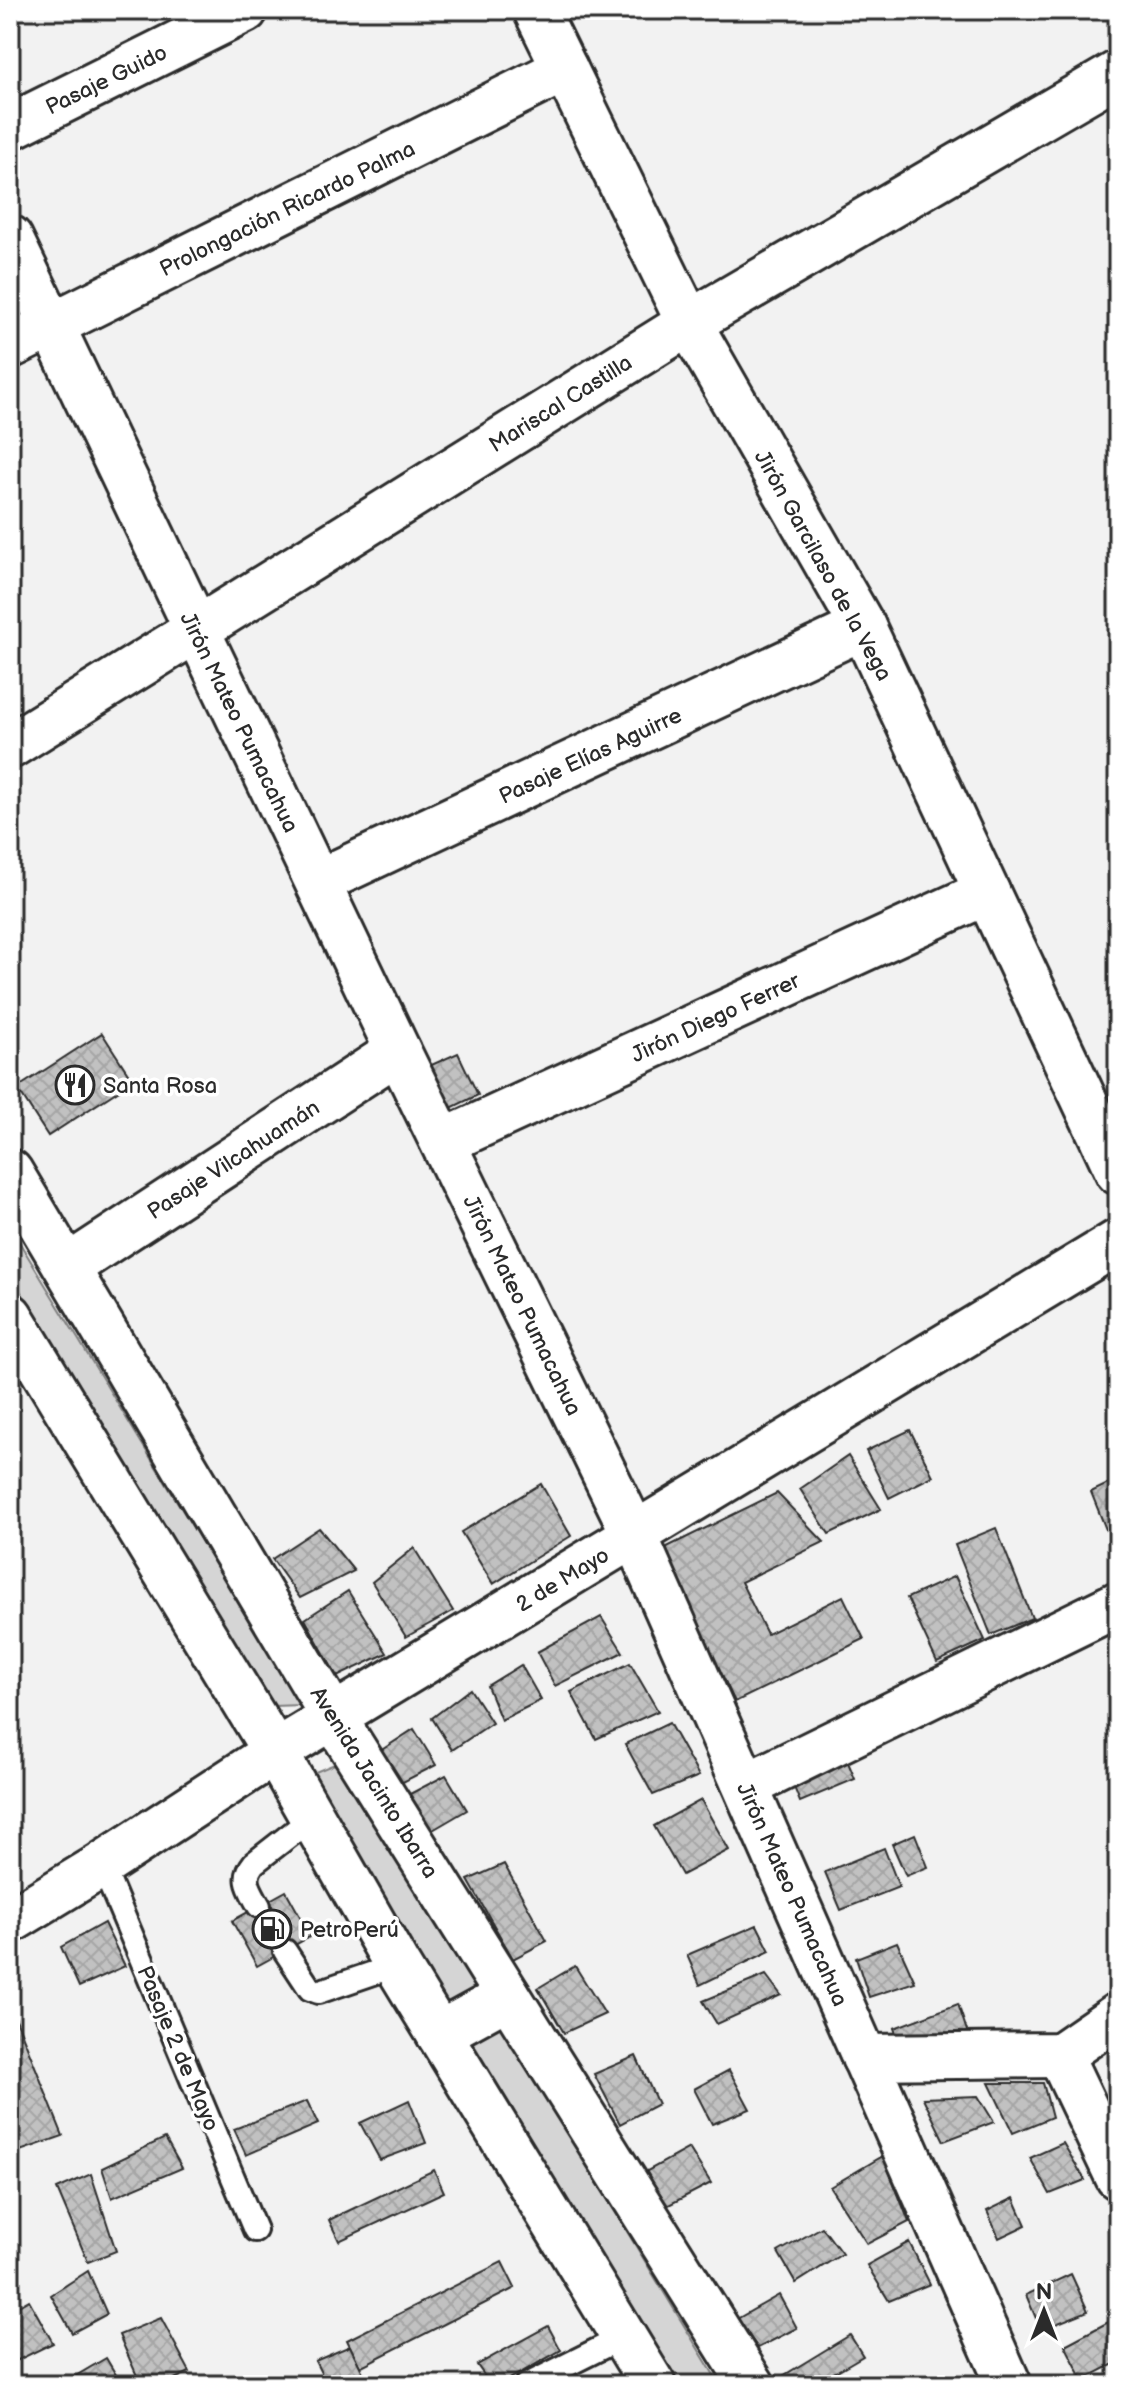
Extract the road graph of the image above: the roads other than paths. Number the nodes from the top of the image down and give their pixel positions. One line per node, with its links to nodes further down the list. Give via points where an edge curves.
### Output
1 (245, 10): 5 (street, Pasaje Guido)
2 (536, 10): 3 (street, Jirón Garcilaso de la Vega)
3 (565, 69): 7 (street, Jirón Garcilaso de la Vega); 8 (street, Prolongación Ricardo Palma)
4 (1118, 73): 7 (street, Mariscal Castilla)
5 (10, 127)
6 (10, 238): 8 (street, Jirón Mateo Pumacahua)
7 (689, 323): 10 (street, Jirón Garcilaso de la Vega); 11 (street, Mariscal Castilla)
8 (52, 325): 9 (street, Prolongación Ricardo Palma); 11 (street, Jirón Mateo Pumacahua)
9 (10, 346)
10 (863, 627): 13 (street, Pasaje Elías Aguirre); 14 (street, Jirón Garcilaso de la Vega)
11 (196, 631): 12 (street, Mariscal Castilla); 13 (street, Jirón Mateo Pumacahua)
12 (10, 746)
13 (318, 882): 15 (street, Jirón Mateo Pumacahua)
14 (987, 892): 16 (street, Jirón Diego Ferrer); 18 (street, Jirón Garcilaso de la Vega)
15 (398, 1051): 16 (street, Jirón Mateo Pumacahua); 20 (street, Pasaje Vilcahuamán)
16 (443, 1142): 22 (street, Jirón Mateo Pumacahua)
17 (10, 1172): 20 (street, Avenida Jacinto Ibarra)
18 (1118, 1172)
19 (1118, 1242): 22 (street, 2 de Mayo)
20 (68, 1267): 24 (street, Avenida Jacinto Ibarra)
21 (10, 1316): 25 (street)
22 (634, 1534): 24 (street, 2 de Mayo); 26 (street, Jirón Mateo Pumacahua)
23 (1118, 1604): 26 (street)
24 (334, 1718): 25 (street, 2 de Mayo); 33 (street, Avenida Jacinto Ibarra)
25 (275, 1752): 27 (street); 28 (street, 2 de Mayo)
26 (746, 1786): 37 (street, Jirón Mateo Pumacahua)
27 (313, 1817): 29 (lane, via 247,1871 245,1880); 32 (street)
28 (102, 1865): 30 (street, 2 de Mayo); 39 (lane, Pasaje 2 de Mayo)
29 (259, 1906)
30 (10, 1921)
31 (285, 1951): 32 (lane, via 310,1989 318,1992)
32 (397, 1965): 35 (street)
33 (508, 1996): 35 (street); 43 (street, Avenida Jacinto Ibarra)
34 (1118, 2015): 36 (street)
35 (439, 2034): 40 (street)
36 (1060, 2055): 37 (street); 38 (street)
37 (864, 2057): 44 (street, Jirón Mateo Pumacahua)
38 (1118, 2177)
39 (255, 2230)
40 (623, 2337): 41 (lane); 42 (street)
41 (527, 2385)
42 (653, 2385)
43 (752, 2385)
44 (1009, 2385)

